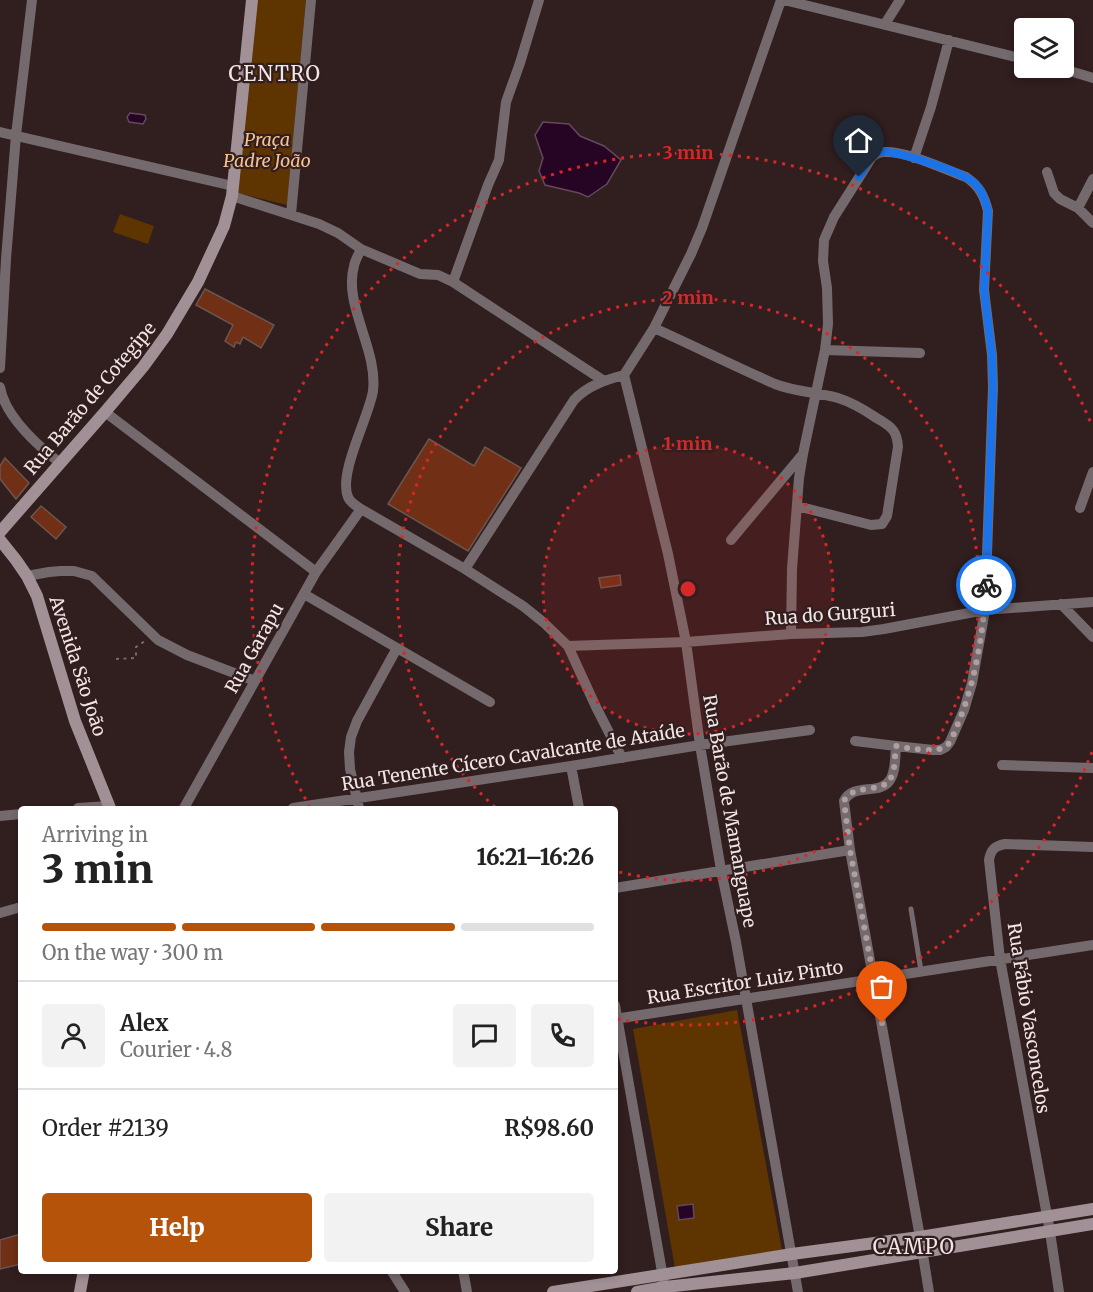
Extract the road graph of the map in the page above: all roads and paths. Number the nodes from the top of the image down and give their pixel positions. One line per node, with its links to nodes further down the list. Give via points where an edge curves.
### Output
1 (32, 0): 13 (street)
2 (252, 0): 17 (street, Rua Barão de Cotegipe)
3 (311, 0): 19 (street)
4 (539, 0): 22 (street, via 506,102 499,160)
5 (783, 0): 7 (street); 23 (street, via 702,228)
6 (900, 0): 7 (street)
7 (885, 24): 8 (street)
8 (949, 40): 9 (street); 14 (street)
9 (1014, 56)
10 (1074, 72): 11 (street)
11 (1093, 78)
12 (0, 132): 13 (street)
13 (16, 135): 17 (street); 26 (street)
14 (914, 158): 24 (street, via 887,152 876,154 834,217 824,240 829,306); 47 (street, via 975,183 988,211 984,290 993,387)
15 (1047, 172): 18 (street, via 1054,194)
16 (1093, 179): 18 (street)
17 (232, 191): 19 (street); 31 (street, Rua Barão de Cotegipe, via 224,226 183,310)
18 (1078, 208): 20 (street)
19 (291, 214): 21 (street, via 338,233)
20 (1093, 223)
21 (361, 249): 22 (street, via 420,274 438,275); 37 (street, via 354,264 352,289 373,369 373,385 346,480 347,495)
22 (453, 282): 28 (street)
23 (654, 328): 27 (street); 30 (street, via 777,384)
24 (825, 350): 25 (street); 30 (street)
25 (920, 353)
26 (0, 368)
27 (624, 375): 28 (street); 51 (street, Rua Barão de Mamanguape)
28 (604, 381): 41 (street, via 582,392 567,410)
29 (0, 387): 33 (street, via 2,398 19,424)
30 (816, 393): 32 (street); 35 (street, via 860,407 895,432 898,447 887,516 882,524 871,525)
31 (105, 412): 33 (street, Rua Barão de Cotegipe); 42 (street)
32 (803, 454): 35 (street); 40 (street)
33 (60, 463): 38 (street, Rua Barão de Cotegipe)
34 (1093, 472): 36 (street)
35 (797, 506): 48 (street)
36 (1080, 508)
37 (361, 509): 41 (street); 42 (street, Rua Garapu)
38 (0, 532)
39 (0, 540): 43 (street, Avenida São João)
40 (731, 540)
41 (465, 569): 52 (street, via 523,606)
42 (316, 572): 44 (street, Rua Garapu)
43 (27, 576): 49 (street, via 61,571 92,576); 66 (street, Avenida São João, via 37,596 75,721)
44 (304, 594): 53 (street); 55 (street, Rua Garapu)
45 (1093, 602): 46 (street, Rua do Gurguri)
46 (1061, 604): 47 (street, Rua do Gurguri); 50 (street)
47 (985, 610): 48 (street, Rua do Gurguri, via 873,630); 60 (street, via 972,683 950,742 940,750)
48 (790, 634): 51 (street, Rua do Gurguri)
49 (153, 635): 54 (path, via 136,647 136,658); 55 (street, via 187,655)
50 (1093, 637)
51 (686, 642): 52 (street, Rua do Gurguri); 59 (street, Rua Barão de Mamanguape)
52 (567, 646): 61 (street)
53 (397, 648): 56 (street); 65 (street, via 351,737 350,769)
54 (116, 659)
55 (255, 681): 67 (street, Rua Garapu)
56 (490, 702)
57 (810, 730): 59 (street, Rua Tenente Cícero Cavalcante de Ataíde)
58 (855, 741): 60 (street)
59 (700, 745): 61 (street, Rua Tenente Cícero Cavalcante de Ataíde); 74 (street, Rua Barão de Mamanguape)
60 (896, 746): 73 (street, via 890,781 880,787 853,791 844,801)
61 (622, 758): 63 (street, Rua Tenente Cícero Cavalcante de Ataíde)
62 (1002, 765): 64 (street)
63 (572, 766): 65 (street, Rua Tenente Cícero Cavalcante de Ataíde); 69 (street)
64 (1093, 768)
65 (358, 803): 68 (street, Rua Tenente Cícero Cavalcante de Ataíde)
66 (109, 806)
67 (185, 806)
68 (319, 806)
69 (579, 806)
70 (18, 814): 71 (street)
71 (0, 816)
72 (1093, 847): 80 (street, Rua Fábio Vasconcelos, via 1005,844 993,849 989,860)
73 (850, 850): 74 (street); 82 (street)
74 (722, 870): 75 (street); 83 (street, Rua Barão de Mamanguape)
75 (618, 887)
76 (18, 908): 78 (street)
77 (911, 909): 81 (lane)
78 (0, 914)
79 (1093, 945): 80 (street, Rua Escritor Luiz Pinto)
80 (1000, 959): 81 (street, Rua Escritor Luiz Pinto); 87 (street, Rua Fábio Vasconcelos)
81 (921, 971): 82 (street, Rua Escritor Luiz Pinto)
82 (874, 978): 83 (street, Rua Escritor Luiz Pinto); 90 (street)
83 (746, 999): 84 (street, Rua Escritor Luiz Pinto); 92 (street, Rua Barão de Mamanguape)
84 (618, 1019)
85 (618, 1030): 97 (street)
86 (1093, 1209): 87 (street)
87 (1047, 1218): 89 (street, Rua Fábio Vasconcelos); 90 (street)
88 (1093, 1224): 89 (street)
89 (1050, 1232): 91 (street); 106 (street, Rua Fábio Vasconcelos)
90 (920, 1237): 91 (street); 92 (street)
91 (923, 1252): 93 (street); 105 (street)
92 (792, 1254): 93 (street, Rua Barão de Mamanguape); 97 (street)
93 (795, 1273): 97 (street); 104 (street, Rua Barão de Mamanguape)
94 (83, 1274): 99 (street)
95 (394, 1274): 100 (street)
96 (464, 1274): 101 (street)
97 (665, 1285): 98 (street); 103 (street)
98 (588, 1289): 102 (street)
99 (80, 1292)
100 (405, 1292)
101 (467, 1292)
102 (553, 1292)
103 (637, 1292)
104 (798, 1292)
105 (929, 1292)
106 (1059, 1292)

